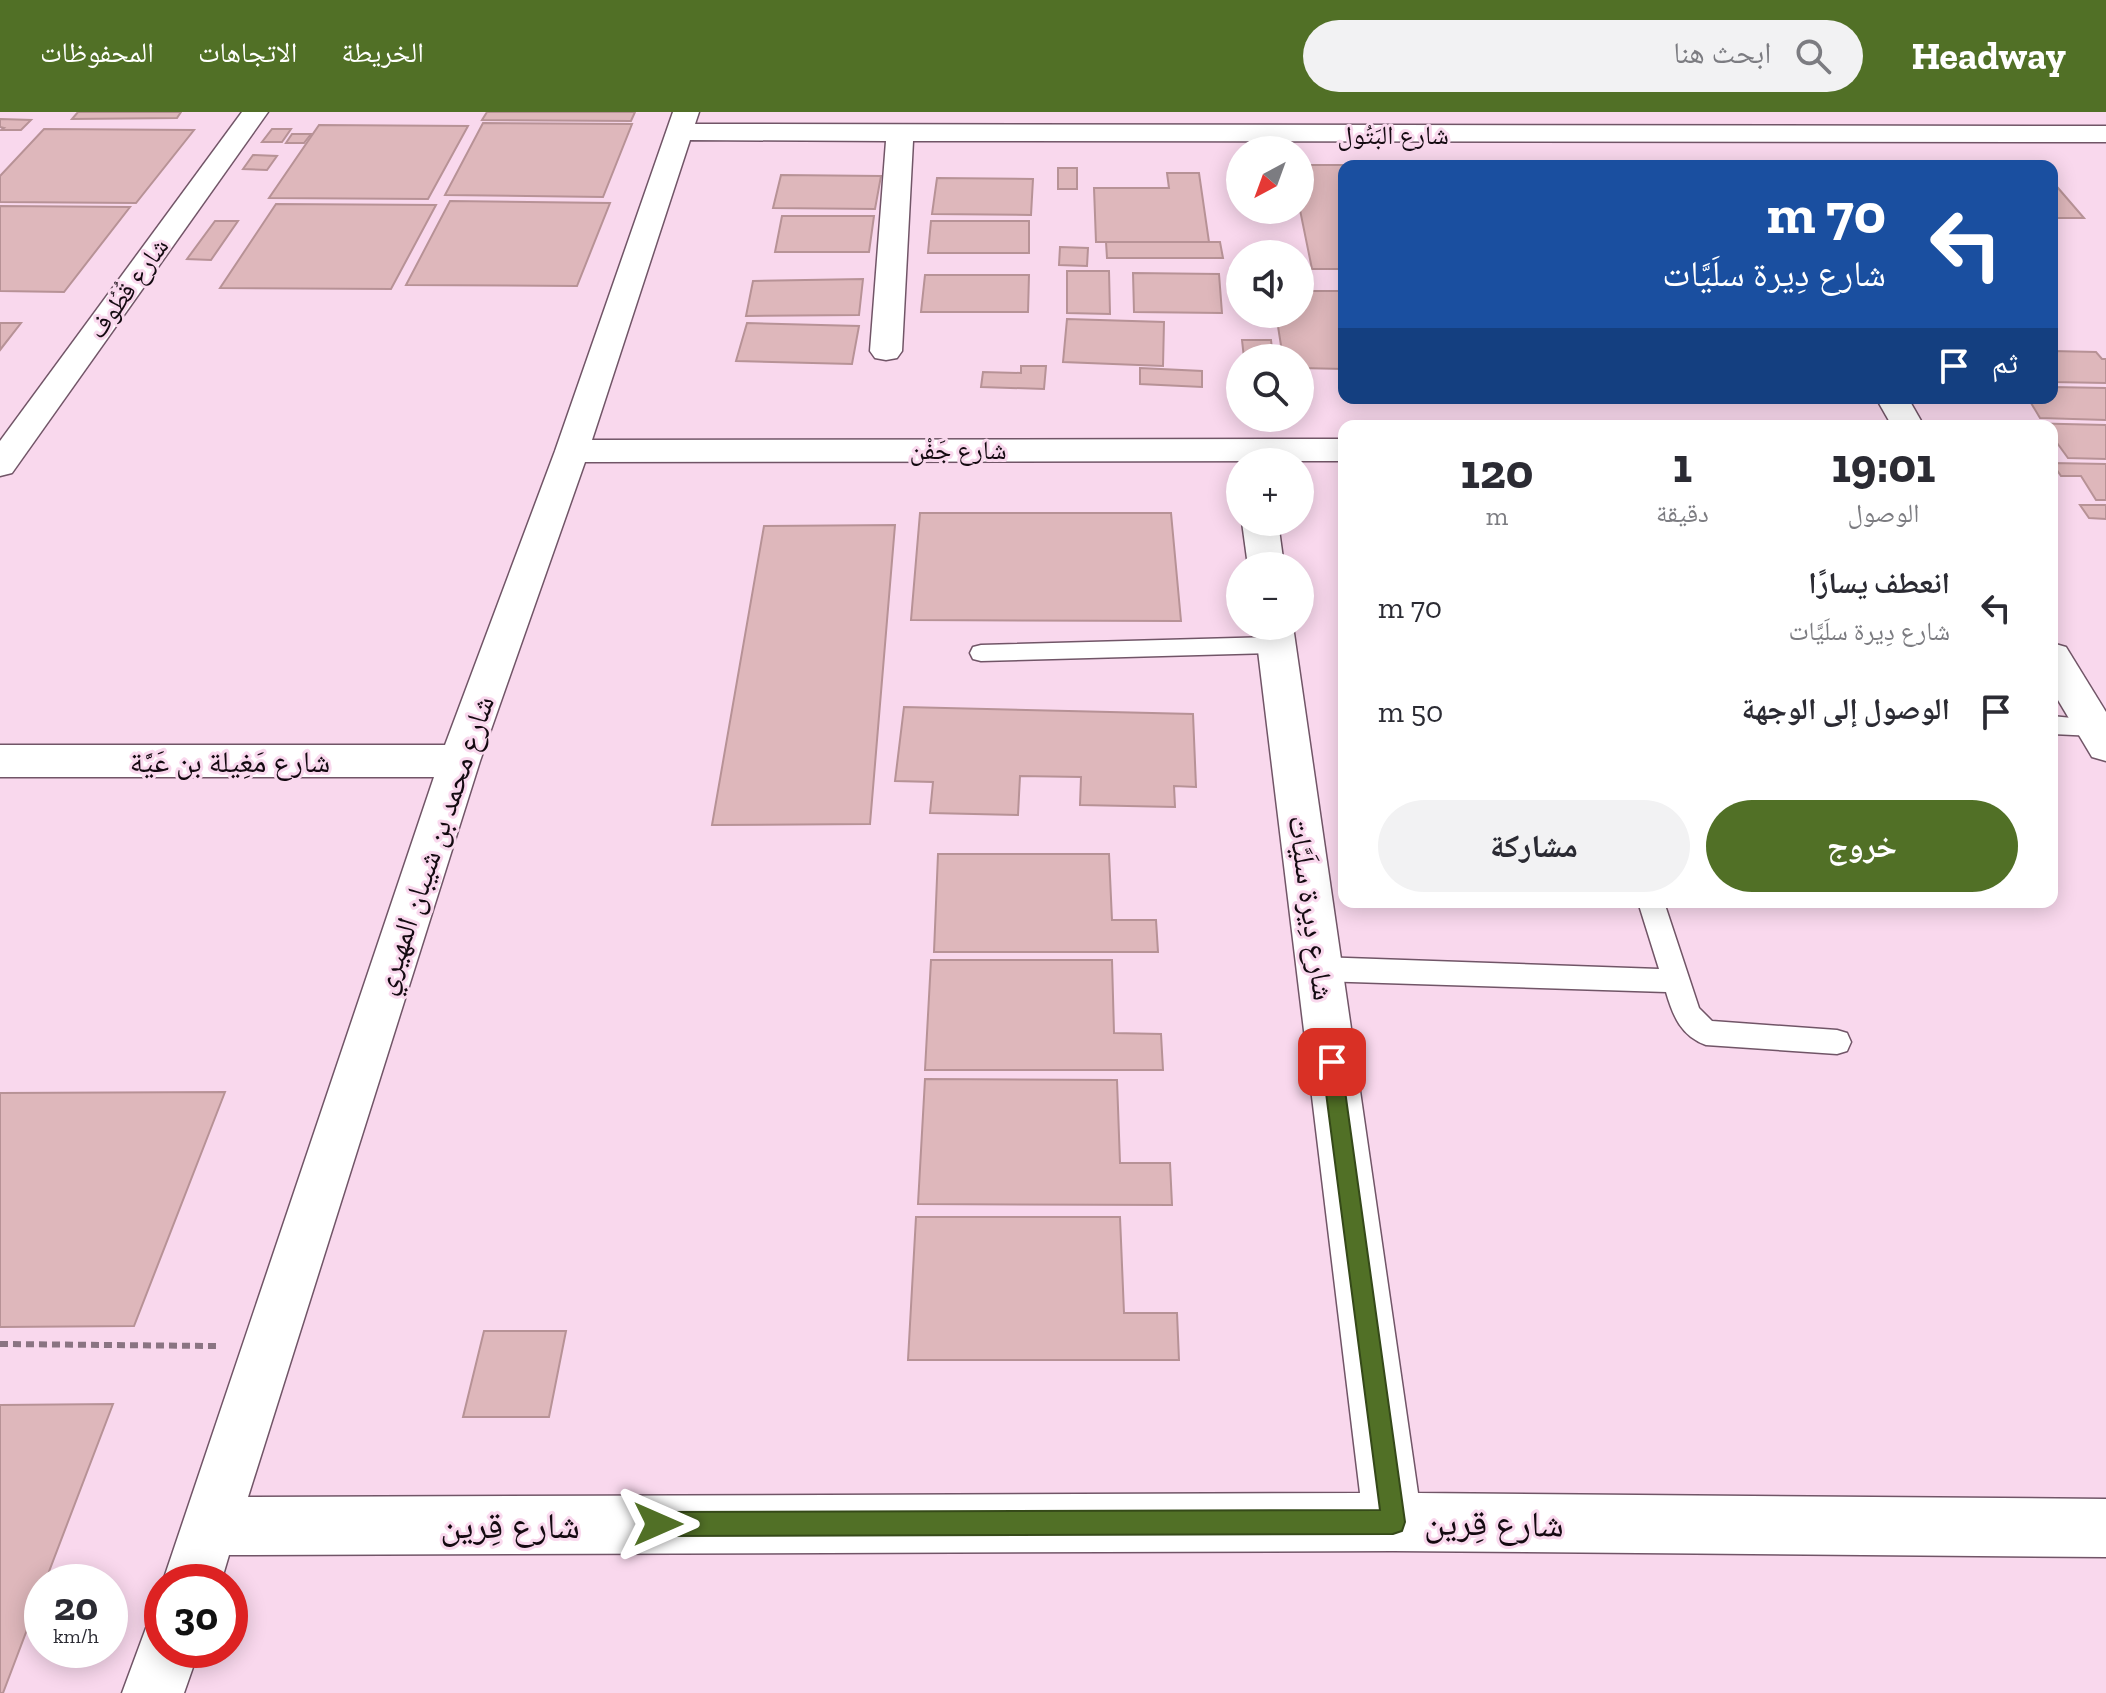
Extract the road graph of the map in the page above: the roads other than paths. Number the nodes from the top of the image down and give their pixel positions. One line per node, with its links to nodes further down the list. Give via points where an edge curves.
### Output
1 (255, 112): 12 (street, شارع قُطُوف)
2 (683, 122): 4 (street, شارع البَتُول); 9 (street, شارع محمد بن شيبان المهيري)
3 (1157, 124): 4 (street, شارع البَتُول); 5 (street, شارع البَتُول)
4 (900, 132): 7 (street)
5 (1734, 134): 6 (street, شارع البَتُول)
6 (2106, 134)
7 (886, 351)
8 (1338, 450): 10 (street, شارع جَفْن)
9 (572, 451): 11 (street, شارع جَفْن); 20 (street, شارع محمد بن شيبان المهيري)
10 (1314, 452)
11 (1226, 456)
12 (0, 465)
13 (1226, 638): 15 (lane)
14 (1276, 640): 22 (street, شارع دِيرة سلَيَّات)
15 (981, 653)
16 (2058, 667): 18 (street)
17 (2058, 726): 18 (lane)
18 (2100, 736)
19 (0, 761): 20 (street, شارع مَغِيلة بن عَيَّة)
20 (460, 761): 26 (street, شارع محمد بن شيبان المهيري)
21 (1653, 908): 23 (lane)
22 (1319, 969): 23 (lane); 25 (street, شارع دِيرة سلَيَّات)
23 (1675, 981): 24 (lane, via 1687,1015 1706,1033)
24 (1837, 1042)
25 (1393, 1522): 26 (street, شارع قِرين); 27 (street, شارع قِرين)
26 (210, 1526): 28 (street, شارع محمد بن شيبان المهيري)
27 (2106, 1528)
28 (197, 1564)
29 (162, 1668): 30 (street)
30 (153, 1693)

